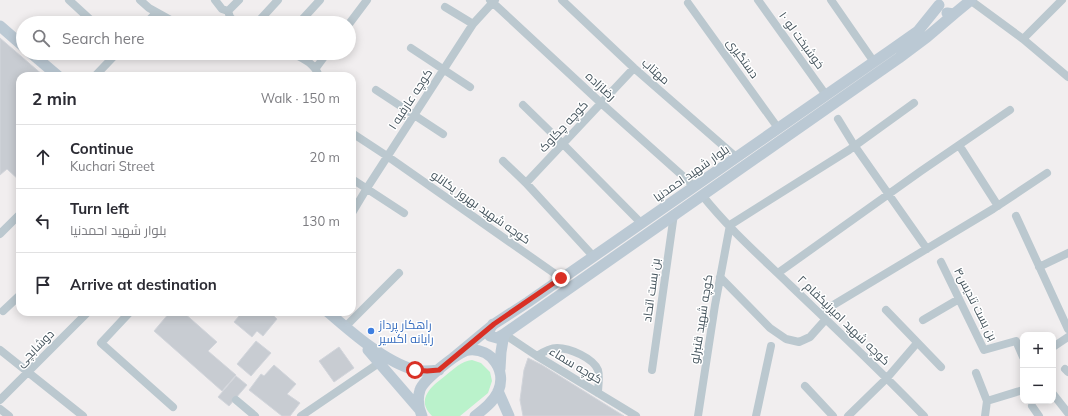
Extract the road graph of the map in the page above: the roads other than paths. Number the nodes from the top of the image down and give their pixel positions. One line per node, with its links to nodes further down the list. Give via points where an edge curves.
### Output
1 (69, 0): 20 (street)
2 (140, 0): 18 (street)
3 (215, 0): 17 (street, via 222,9)
4 (239, 0): 17 (street)
5 (278, 0): 24 (street)
6 (320, 0): 25 (street)
7 (368, 0): 26 (street)
8 (562, 0): 37 (street, مهتاب)
9 (758, 0): 45 (street, خوشبخت لو ۱۰)
10 (831, 0): 36 (street)
11 (971, 0): 19 (main road, بلوار شهید احمدنیا); 30 (street)
12 (1062, 0): 30 (street)
13 (493, 1): 27 (street, کوچه عارفیه ۱); 46 (street, رضازاده)
14 (938, 2): 19 (main road, via 941,9 948,14); 36 (main road, بلوار شهید احمدنیا, via 918,30)
15 (688, 3): 52 (street, دستگیری)
16 (445, 7): 27 (street)
17 (228, 11): 23 (street)
18 (156, 13): 21 (street); 22 (street)
19 (954, 14): 66 (main road, بلوار شهید احمدنیا, via 899,58)
20 (86, 16)
21 (153, 16)
22 (162, 16)
23 (230, 16)
24 (263, 16)
25 (305, 16)
26 (355, 16)
27 (473, 24): 38 (street, کوچه عارفیه ۱)
28 (0, 26): 29 (main road)
29 (16, 40)
30 (1023, 40): 42 (street)
31 (411, 48): 38 (street)
32 (39, 60): 39 (main road)
33 (110, 60): 40 (street)
34 (307, 60): 41 (street)
35 (324, 60): 41 (street)
36 (874, 62): 45 (main road, بلوار شهید احمدنیا)
37 (634, 68): 46 (street, کوچه چکاوک); 59 (street, مهتاب)
38 (444, 69): 43 (street); 50 (street, کوچه عارفیه ۱)
39 (53, 72)
40 (99, 72)
41 (317, 72)
42 (1068, 77)
43 (470, 87)
44 (376, 90): 50 (street)
45 (826, 95): 52 (main road, بلوار شهید احمدنیا)
46 (601, 103): 55 (street, کوچه چکاوک); 64 (street, رضازاده)
47 (914, 103): 56 (street)
48 (523, 105): 55 (street)
49 (1010, 110): 57 (street)
50 (414, 116): 53 (street); 58 (street, کوچه عارفیه ۱)
51 (838, 119): 56 (street)
52 (778, 128): 59 (main road, بلوار شهید احمدنیا)
53 (444, 134)
54 (356, 136): 58 (street, کوچه شهید بهروز یکانلو)
55 (563, 144): 63 (street, کوچه چکاوک); 74 (street)
56 (854, 145): 67 (street); 75 (street)
57 (959, 145): 67 (street); 69 (street)
58 (388, 156): 65 (street, کوچه عارفیه ۱); 85 (street, کوچه شهید بهروز یکانلو)
59 (736, 157): 64 (main road, بلوار شهید احمدنیا)
60 (503, 161): 63 (street)
61 (1047, 172): 69 (street)
62 (356, 181): 65 (street)
63 (526, 183): 79 (street)
64 (694, 186): 74 (main road, بلوار شهید احمدنیا)
65 (367, 188): 68 (street, کوچه عارفیه ۱); 70 (street)
66 (702, 195): 71 (main road, بلوار شهید احمدنیا); 75 (street, کوچه شهید امیرنیکفام ۲)
67 (888, 195): 77 (street); 83 (street)
68 (356, 206)
69 (998, 206): 77 (street)
70 (404, 213)
71 (674, 214): 100 (main road, بلوار شهید احمدنیا); 113 (street, بن بست اتحاد)
72 (1016, 216): 81 (street)
73 (16, 218): 76 (street)
74 (641, 223): 79 (main road, بلوار شهید احمدنیا)
75 (730, 225): 83 (street, کوچه شهید امیرنیکفام ۲); 84 (street, کوچه شهید قنبرلو)
76 (0, 234)
77 (927, 249): 90 (street)
78 (1068, 253): 81 (street)
79 (593, 256): 85 (main road, بلوار شهید احمدنیا)
80 (941, 262): 87 (street, بن بست تندیس۴)
81 (1039, 267): 98 (street)
82 (399, 273): 97 (street)
83 (778, 273): 90 (street, کوچه شهید امیرنیکفام ۲)
84 (720, 277): 94 (street, via 770,328 786,339 799,342 810,337); 137 (street, کوچه شهید قنبرلو)
85 (561, 278): 96 (main road, بلوار شهید احمدنیا)
86 (16, 299): 89 (street)
87 (959, 299): 95 (street); 106 (street, بن بست تندیس۴, via 984,350 1016,341)
88 (886, 310): 102 (street)
89 (3, 311)
90 (820, 313): 94 (street, کوچه شهید امیرنیکفام ۲)
91 (84, 316): 114 (street, دوشابچی)
92 (126, 316): 126 (street, via 101,343)
93 (333, 316): 97 (main road)
94 (826, 319): 116 (street, کوچه شهید امیرنیکفام ۲)
95 (923, 320)
96 (494, 324): 100 (main road, via 488,332 490,336 497,338); 108 (main road, بلوار شهید احمدنیا)
97 (345, 327): 99 (main road)
98 (1068, 329)
99 (354, 334): 109 (main road); 112 (main road, via 381,354 402,365 415,370)
100 (504, 334): 107 (street, کوچه سماء); 111 (main road)
101 (1068, 337): 103 (street)
102 (917, 343): 110 (street); 116 (street)
103 (1056, 345)
104 (771, 346): 138 (street)
105 (0, 350): 114 (street)
106 (1020, 350)
107 (537, 356): 120 (street, کوچه سماء); 120 (street, via 557,348 572,350 590,360 598,370)
108 (453, 358): 111 (main road, via 464,351 484,352); 112 (main road, بلوار شهید احمدنیا)
109 (379, 363): 128 (main road); 133 (street)
110 (941, 367)
111 (500, 369): 118 (main road, via 501,382)
112 (439, 370): 128 (main road, بلوار شهید احمدنیا, via 420,388 418,399)
113 (652, 370)
114 (28, 373): 122 (street, دوشابچی); 131 (street)
115 (976, 374): 124 (street)
116 (887, 378): 140 (street); 141 (street, کوچه شهید امیرنیکفام ۲)
117 (805, 386): 139 (street)
118 (498, 391): 134 (main road, via 490,403); 135 (main road)
119 (1020, 391): 124 (street)
120 (598, 393): 136 (street, کوچه سماء)
121 (1056, 398): 129 (street)
122 (0, 400)
123 (236, 400): 132 (street)
124 (987, 401): 142 (street)
125 (1032, 406): 143 (street)
126 (173, 407)
127 (0, 409): 130 (street)
128 (421, 413)
129 (1068, 413)
130 (9, 416)
131 (83, 416)
132 (255, 416)
133 (301, 416)
134 (475, 416)
135 (509, 416)
136 (636, 416)
137 (698, 416)
138 (756, 416)
139 (833, 416)
140 (848, 416)
141 (924, 416)
142 (985, 416)
143 (1039, 416)

